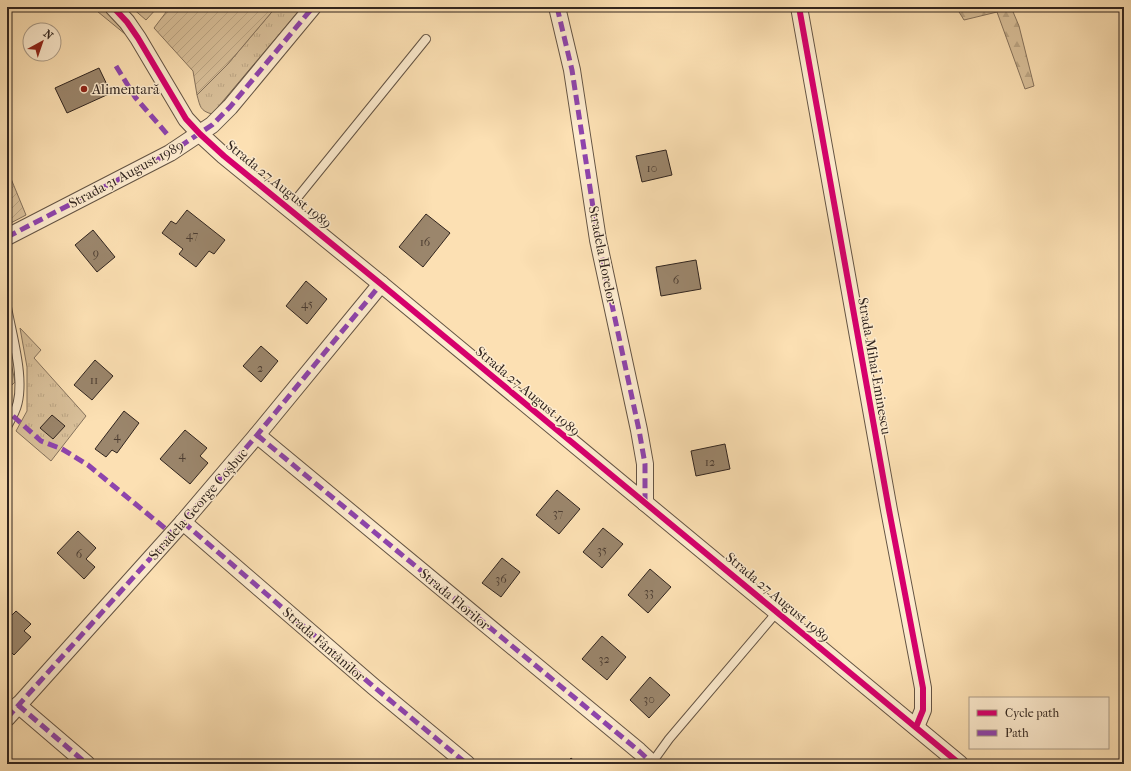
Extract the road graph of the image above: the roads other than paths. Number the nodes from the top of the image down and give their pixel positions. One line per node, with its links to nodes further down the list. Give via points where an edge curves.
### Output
1 (113, 7): 6 (street, Strada 27 August 1989, via 138,38 186,119)
2 (313, 7): 6 (street, Strada 31 August 1989, via 230,107)
3 (558, 7): 13 (street, Stradela Horelor, via 572,70 598,240 645,464)
4 (799, 7): 18 (street, Strada Mihai Eminescu, via 923,688 923,710)
5 (426, 39): 7 (lane, Strada 27 August 1989)
6 (200, 134): 7 (street, Strada 27 August 1989); 8 (street, Strada 31 August 1989, via 170,154)
7 (289, 208): 9 (street, Strada 27 August 1989)
8 (7, 237)
9 (381, 284): 12 (street, Stradela George Coșbuc); 13 (street, Strada 27 August 1989)
10 (7, 307): 11 (lane, via 20,373 20,394 16,411)
11 (8, 425)
12 (257, 435): 14 (street, Stradela George Coșbuc); 21 (street, Strada Florilor)
13 (645, 503): 15 (street, Strada 27 August 1989)
14 (183, 522): 16 (street, Stradela George Coșbuc); 20 (street, Strada Fântânilor)
15 (777, 612): 18 (street, Strada 27 August 1989); 21 (lane, via 669,739)
16 (18, 705): 17 (street, Stradela George Coșbuc); 19 (street)
17 (7, 718)
18 (916, 727): 22 (street, Strada 27 August 1989)
19 (87, 764)
20 (467, 764)
21 (652, 764)
22 (960, 764)

